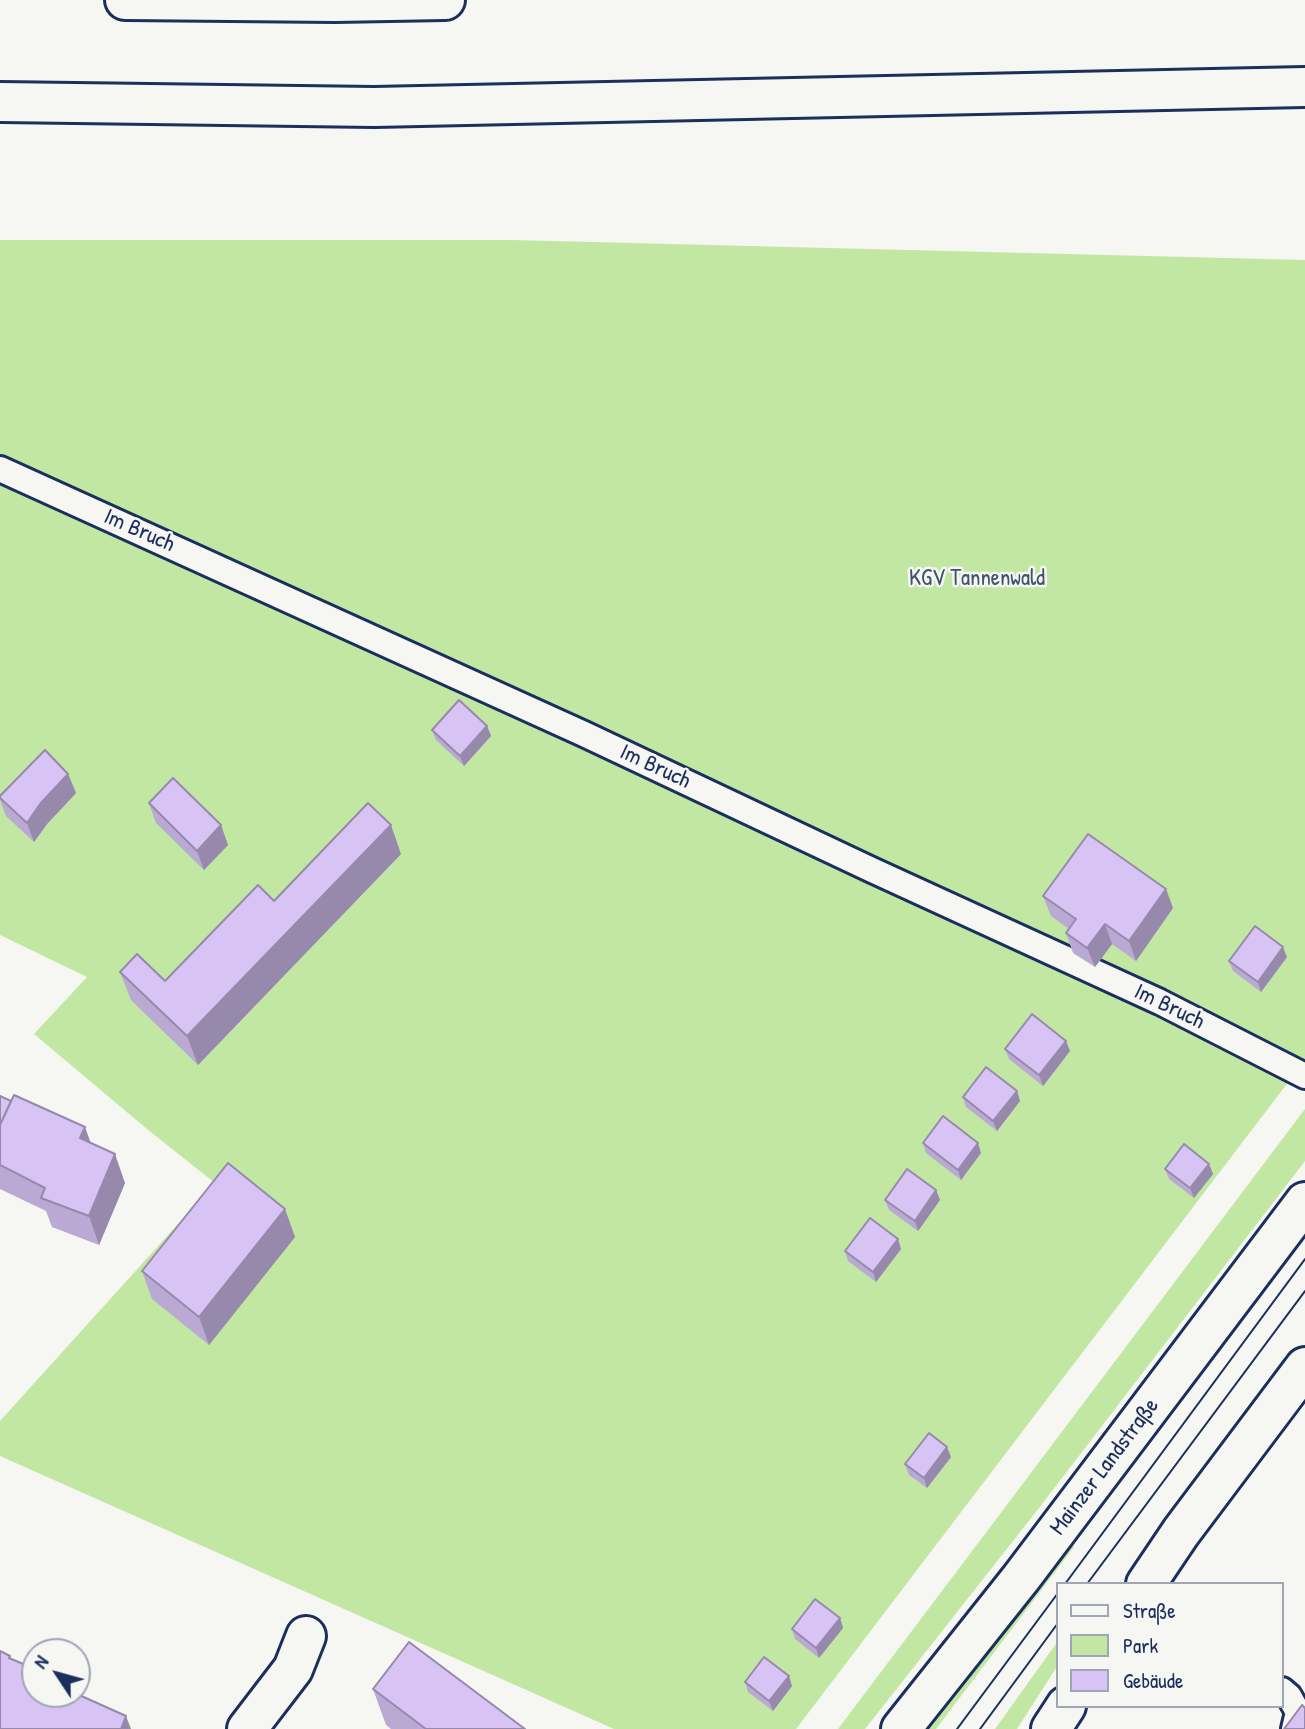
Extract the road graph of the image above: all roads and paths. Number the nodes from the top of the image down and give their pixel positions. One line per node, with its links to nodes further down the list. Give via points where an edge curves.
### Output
1 (125, 0): 2 (main road)
2 (444, 0)
3 (1305, 87): 4 (main road, via 374,107)
4 (0, 102)
5 (0, 469): 6 (lane, Im Bruch, via 584,734 1160,1002)
6 (1305, 1076)
7 (1305, 1202): 14 (main road, Mainzer Landstraße)
8 (1305, 1367): 9 (main road)
9 (1147, 1582)
10 (306, 1636): 13 (main road, via 293,1669)
11 (1284, 1692): 16 (lane, via 1298,1712)
12 (1065, 1708): 15 (main road)
13 (247, 1729)
14 (901, 1729)
15 (1051, 1729)
16 (1294, 1729)

